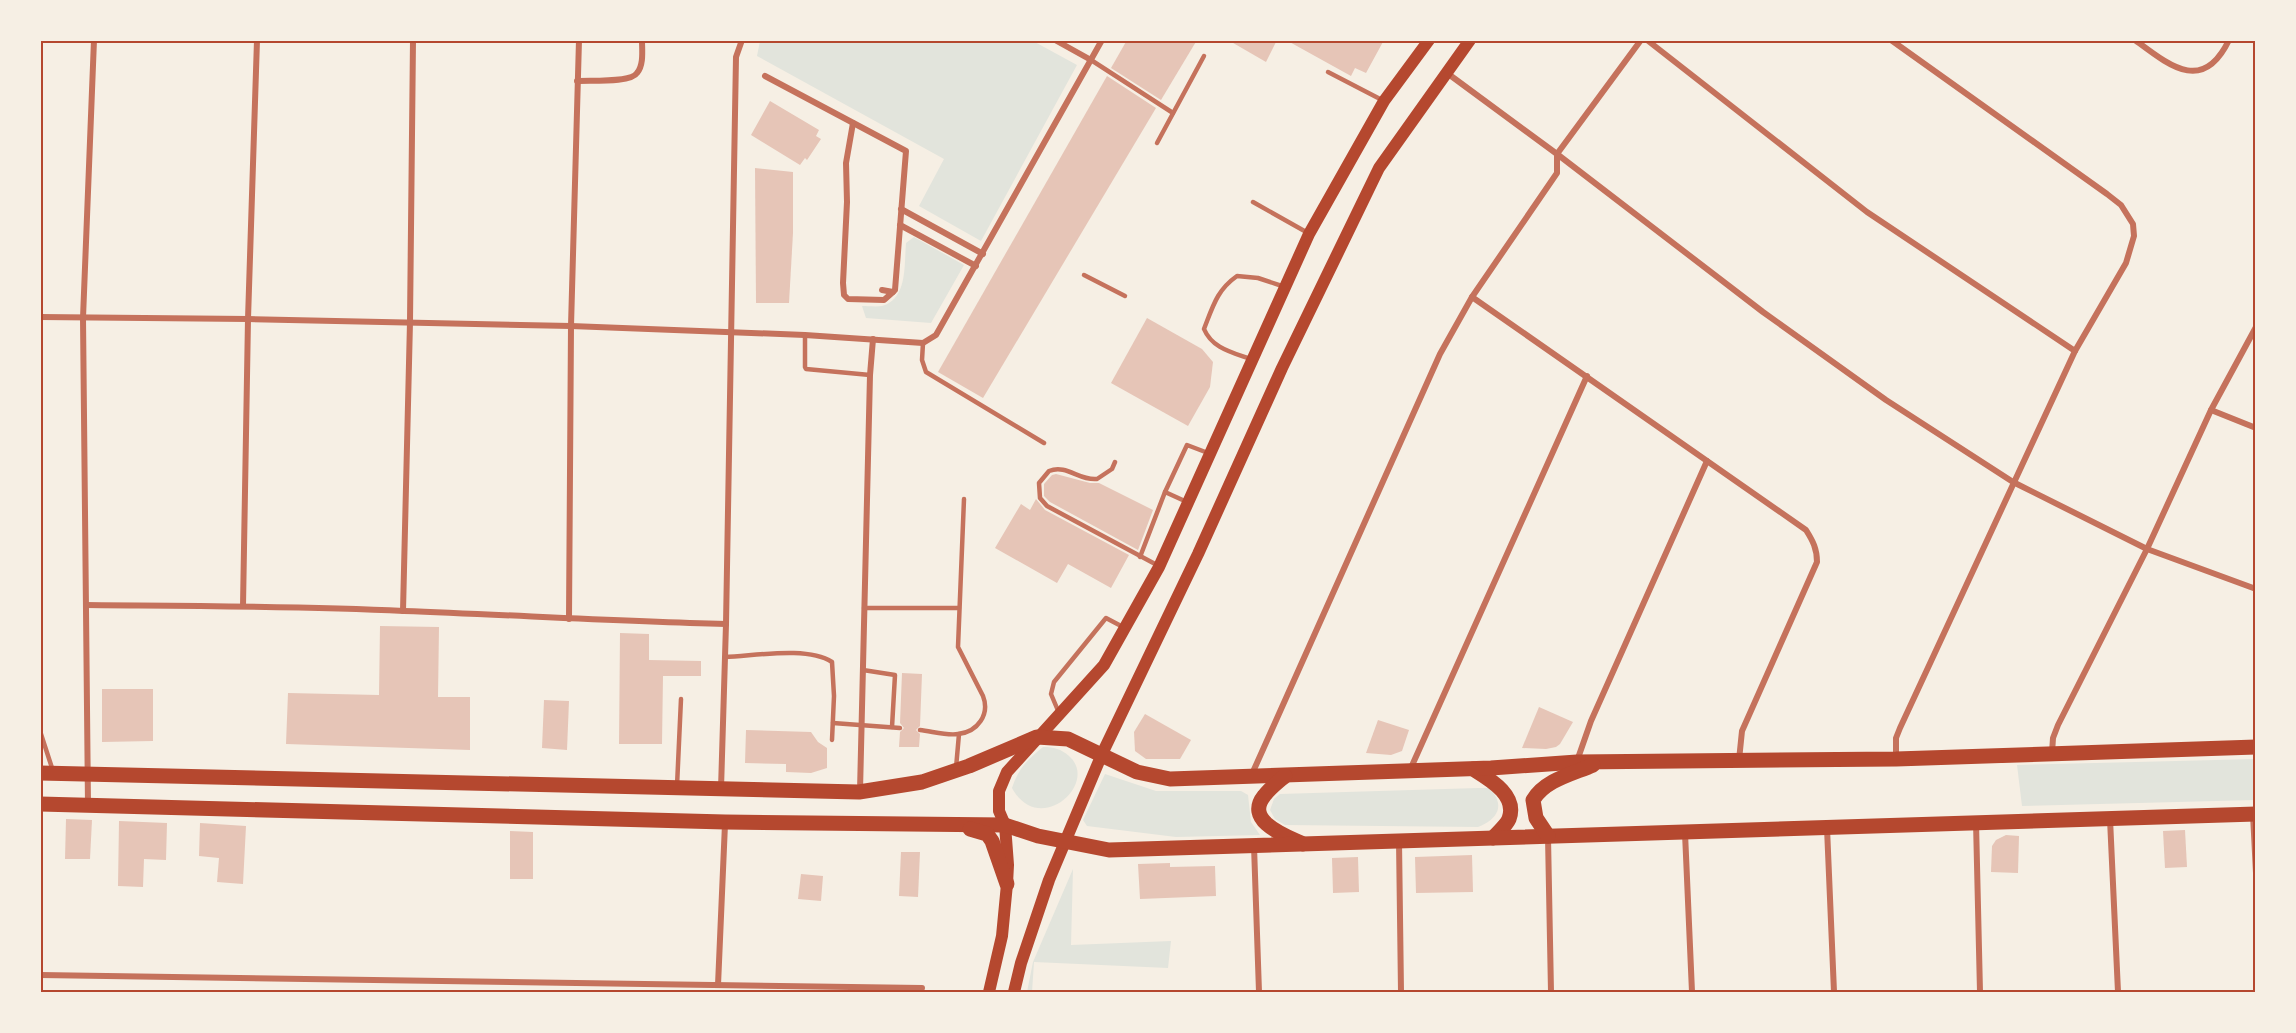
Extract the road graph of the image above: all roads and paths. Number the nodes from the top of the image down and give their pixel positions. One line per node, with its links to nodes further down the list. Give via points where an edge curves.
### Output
1 (94, 40): 40 (street)
2 (257, 40): 41 (street)
3 (413, 40): 42 (street)
4 (579, 40): 21 (street)
5 (742, 40): 45 (street, via 736,57)
6 (1055, 40): 17 (street)
7 (1102, 40): 17 (street)
8 (1430, 40): 22 (main road)
9 (1470, 40): 19 (main road)
10 (1641, 40): 26 (street)
11 (1647, 40): 49 (street, via 1867,212)
12 (1891, 40): 49 (street, via 2108,194 2133,224 2134,236 2126,263)
13 (2135, 40): 14 (street, via 2166,63 2184,70 2212,65)
14 (2229, 40)
15 (640, 41): 21 (street, via 638,73 630,79)
16 (1204, 56): 23 (lane)
17 (1091, 60): 23 (lane); 31 (street)
18 (1328, 72): 22 (lane)
19 (1446, 72): 26 (street); 90 (main road, via 1379,168 1281,368)
20 (765, 76): 24 (street)
21 (577, 81): 43 (street)
22 (1384, 101): 30 (main road)
23 (1173, 113): 25 (lane)
24 (854, 123): 28 (street, via 906,151); 36 (street, via 846,163 844,295 848,299 884,300)
25 (1157, 143)
26 (1557, 154): 38 (street, via 1553,181); 59 (street, via 1763,312 1886,400)
27 (1253, 202): 30 (lane)
28 (902, 208): 29 (street); 31 (street)
29 (900, 225): 32 (street); 36 (street)
30 (1309, 234): 34 (main road)
31 (983, 254): 32 (street)
32 (976, 266): 48 (street, via 936,335)
33 (1084, 275): 37 (lane)
34 (1285, 287): 50 (main road); 50 (lane, via 1237,276 1223,285 1212,308 1204,329 1209,340)
35 (882, 290): 36 (street)
36 (893, 292)
37 (1125, 296)
38 (1472, 297): 52 (street); 100 (street, via 1440,354)
39 (40, 317): 40 (street)
40 (83, 318): 41 (street); 67 (street)
41 (248, 319): 42 (street); 68 (street)
42 (410, 322): 43 (street); 71 (street)
43 (571, 326): 45 (street); 72 (street)
44 (2256, 327): 53 (street)
45 (732, 332): 46 (street); 73 (street)
46 (805, 335): 47 (street); 51 (lane, via 806,369)
47 (873, 339): 48 (street); 51 (street)
48 (922, 343): 55 (lane, via 926,372)
49 (2075, 351): 59 (street)
50 (1253, 360): 56 (main road)
51 (870, 375): 69 (street)
52 (1587, 376): 57 (street); 97 (street)
53 (2211, 410): 54 (street); 63 (street)
54 (2256, 428)
55 (1044, 443)
56 (1210, 454): 60 (lane, via 1187,445); 62 (main road)
57 (1707, 461): 92 (street, via 1591,722); 94 (street, via 1806,530 1817,551 1817,562 1742,731)
58 (1115, 462): 64 (lane, via 1112,469 1097,479 1064,469 1049,471 1039,483 1039,493 1047,506)
59 (2013, 482): 63 (street); 91 (street, via 1900,728)
60 (1165, 492): 62 (lane); 64 (lane)
61 (964, 499): 70 (lane)
62 (1187, 502): 65 (main road)
63 (2146, 549): 66 (street); 89 (street, via 2058,725)
64 (1140, 556): 65 (lane)
65 (1159, 567): 74 (main road)
66 (2256, 589)
67 (86, 605): 68 (street); 99 (street)
68 (243, 606): 71 (street)
69 (864, 608): 70 (lane); 76 (street)
70 (959, 608): 85 (lane, via 958,647 986,703 979,725)
71 (404, 610): 72 (street)
72 (569, 619): 73 (street)
73 (726, 624): 75 (street)
74 (1125, 628): 78 (main road, via 1104,664); 78 (lane, via 1106,618 1052,686)
75 (725, 657): 79 (lane, via 802,653 824,657 832,662); 103 (street)
76 (863, 670): 80 (street); 81 (lane, via 895,675)
77 (681, 699): 102 (lane)
78 (1059, 714): 86 (main road)
79 (833, 723): 80 (lane); 87 (lane)
80 (861, 724): 81 (lane); 104 (street)
81 (892, 727): 82 (lane)
82 (900, 728)
83 (920, 730): 85 (lane)
84 (40, 731): 98 (lane)
85 (959, 734): 96 (lane)
86 (1037, 737): 90 (main road, via 1068,739); 96 (main road); 112 (main road, via 1007,772 999,791 999,811)
87 (832, 740)
88 (2256, 747): 89 (main road)
89 (2052, 753): 91 (main road)
90 (1102, 754): 100 (main road, via 1158,778); 118 (main road)
91 (1896, 759): 94 (main road)
92 (1577, 762): 93 (main road); 95 (main road)
93 (1599, 762): 94 (main road); 115 (main road, via 1539,790 1533,810)
94 (1738, 762)
95 (1473, 769): 97 (main road); 116 (main road, via 1499,787 1509,803 1508,822)
96 (956, 771): 104 (main road, via 922,782)
97 (1410, 771): 101 (main road)
98 (47, 773): 99 (main road)
99 (88, 774): 102 (main road); 106 (street)
100 (1251, 776): 101 (main road)
101 (1285, 776): 119 (main road, via 1264,796 1260,814 1268,826)
102 (676, 789): 103 (main road)
103 (721, 790): 104 (main road)
104 (860, 792)
105 (40, 804): 106 (main road)
106 (88, 805): 109 (main road)
107 (2254, 814): 108 (main road); 121 (street)
108 (2110, 818): 110 (main road); 134 (street)
109 (725, 822): 111 (main road); 124 (street)
110 (1976, 822): 113 (main road); 133 (street)
111 (943, 824): 112 (main road); 122 (main road, via 987,834)
112 (1005, 825): 118 (main road); 122 (main road)
113 (1827, 828): 114 (main road); 132 (street)
114 (1685, 833): 115 (main road); 131 (street)
115 (1548, 836): 116 (main road); 130 (street)
116 (1493, 838): 117 (main road)
117 (1400, 841): 119 (main road); 129 (street)
118 (1066, 842): 120 (main road, via 1109,850); 127 (main road, via 1033,926)
119 (1305, 844): 120 (main road)
120 (1254, 846): 128 (street)
121 (2256, 873)
122 (1006, 884): 126 (main road, via 1002,936)
123 (40, 975): 124 (street)
124 (718, 985): 125 (street)
125 (922, 988)
126 (989, 993)
127 (1014, 993)
128 (1259, 993)
129 (1401, 993)
130 (1551, 993)
131 (1692, 993)
132 (1834, 993)
133 (1980, 993)
134 (2118, 993)

